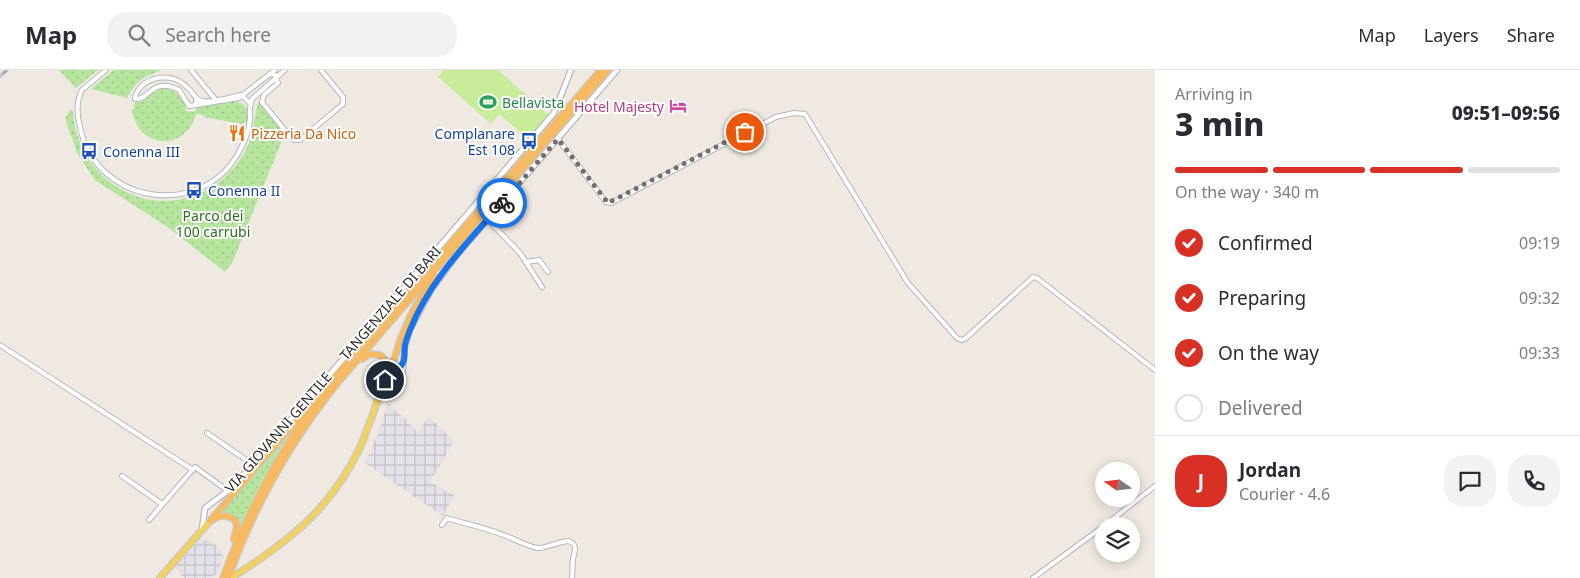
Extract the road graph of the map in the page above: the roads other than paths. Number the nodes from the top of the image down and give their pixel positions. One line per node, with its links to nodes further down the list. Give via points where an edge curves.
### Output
1 (106, 70): 15 (street, via 80,94 81,131 89,151 102,169 117,182 140,193 160,196 182,194 202,187 220,175 233,162 241,147 249,126)
2 (191, 70): 14 (street)
3 (275, 70): 10 (street)
4 (284, 70): 11 (street)
5 (320, 70): 11 (street, via 343,97 343,104 300,140 291,138 262,102 264,95 278,83)
6 (571, 70): 30 (street, VIA GIOVANNI GENTILE, via 554,114)
7 (601, 70): 28 (highway, TANGENZIALE DI BARI)
8 (608, 70): 19 (highway, TANGENZIALE DI BARI)
9 (617, 70): 17 (street)
10 (271, 74): 11 (street); 12 (street)
11 (275, 78): 15 (street, via 252,98)
12 (243, 96): 14 (street); 15 (street); 16 (street)
13 (196, 98): 14 (street, via 203,102); 16 (street); 16 (street, via 182,82 164,77 147,82 135,95 138,100 156,87 168,86 179,90 189,106)
14 (215, 99)
15 (251, 104)
16 (196, 105)
17 (558, 139): 18 (street); 25 (street, via 606,202 611,203 776,117 805,114 908,283 957,338 966,338 1032,277)
18 (488, 220): 20 (street); 24 (street, via 456,256 422,305 405,345)
19 (444, 260): 26 (highway, TANGENZIALE DI BARI); 27 (highway, via 402,335)
20 (526, 262): 21 (street, via 539,260); 22 (street)
21 (548, 272)
22 (542, 287)
23 (0, 344): 31 (street)
24 (404, 360): 27 (street); 27 (street, via 402,375)
25 (1155, 370)
26 (340, 380): 27 (highway, via 373,353 387,362); 43 (highway, TANGENZIALE DI BARI, via 296,438 269,485)
27 (388, 380): 43 (main road, via 358,451 330,497 288,540)
28 (322, 393): 39 (highway); 43 (highway, TANGENZIALE DI BARI, via 291,436 246,519)
29 (207, 432): 30 (street)
30 (252, 464): 34 (street, VIA GIOVANNI GENTILE)
31 (193, 470): 34 (street, via 196,467); 35 (street)
32 (122, 476): 35 (street)
33 (1155, 486): 37 (street)
34 (228, 491): 36 (street, VIA GIOVANNI GENTILE, via 209,504)
35 (162, 504): 38 (street)
36 (204, 512): 39 (street); 41 (street)
37 (1115, 517)
38 (149, 520)
39 (210, 521): 41 (main road); 43 (highway, via 225,515 236,523 237,531 229,551)
40 (442, 525): 45 (street, via 447,518 538,548 567,540 572,542 575,546)
41 (202, 529): 44 (main road)
42 (1095, 533): 46 (street)
43 (228, 577)
44 (160, 578)
45 (572, 578)
46 (1033, 578)

